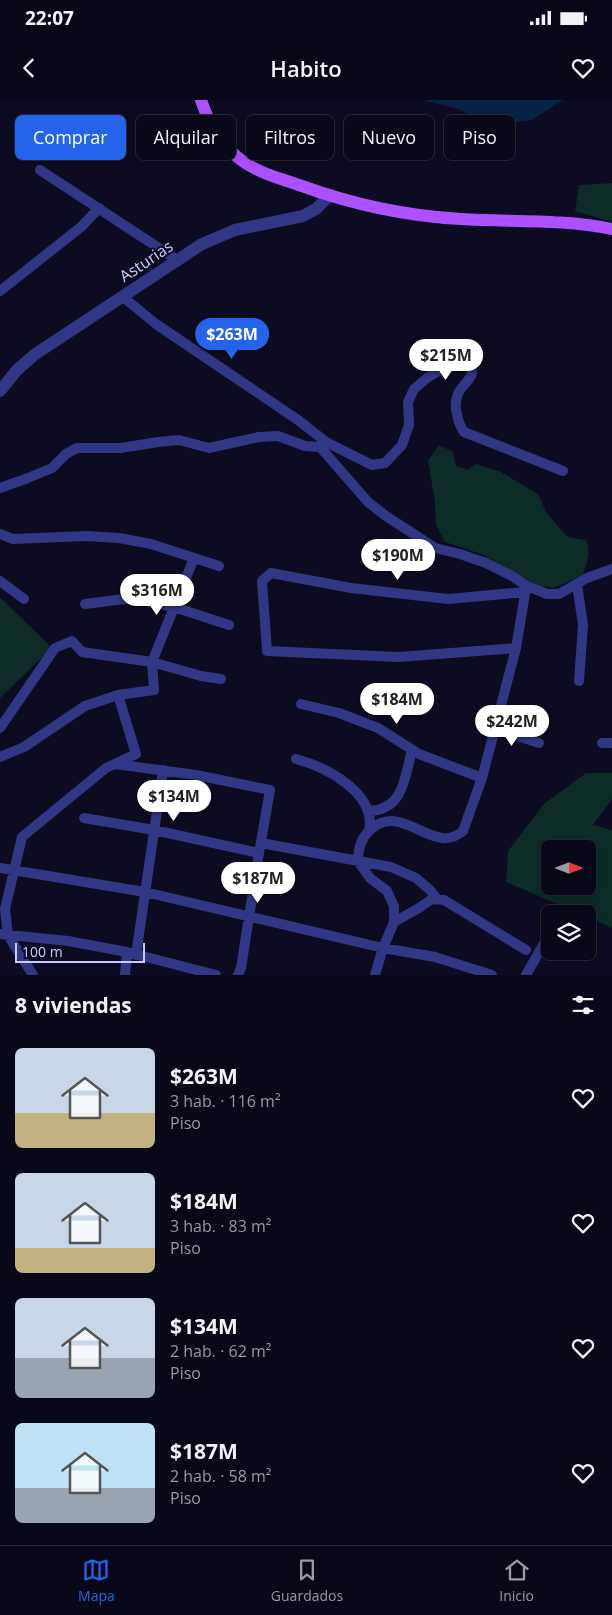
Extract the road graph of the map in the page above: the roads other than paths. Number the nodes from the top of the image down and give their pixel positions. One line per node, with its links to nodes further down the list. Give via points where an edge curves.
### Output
1 (201, 100): 3 (main road, via 218,137 240,158 256,169)
2 (40, 170): 4 (street)
3 (329, 196): 5 (main road, via 382,209 436,217); 6 (street, Asturias, via 304,216 225,234)
4 (99, 208): 6 (street); 7 (street, via 81,227)
5 (612, 229)
6 (177, 260): 8 (street, Asturias)
7 (0, 291)
8 (123, 297): 9 (street, Asturias, via 34,355); 10 (street, via 156,324 298,420)
9 (0, 391)
10 (323, 444): 11 (street, via 368,464 385,463 405,439 408,402 414,389 442,369 465,362 472,367 473,373 459,391 455,405 464,432); 12 (street, via 305,446 278,436 209,448 179,440 121,448 77,448 52,468); 19 (street, via 360,494 386,516 435,548 486,563 512,576)
11 (563, 470)
12 (0, 488)
13 (0, 534): 14 (street, via 13,539 119,538 152,544)
14 (194, 558): 15 (street); 22 (street)
15 (218, 566)
16 (612, 569): 18 (street)
17 (0, 580): 20 (street)
18 (577, 584): 19 (street, via 559,594); 27 (street, via 583,625)
19 (526, 589): 24 (street); 24 (street, via 448,599 351,588 271,573 262,582 267,651 399,657)
20 (24, 599)
21 (85, 604): 22 (street, via 132,598)
22 (174, 607): 23 (street); 25 (street)
23 (229, 625)
24 (516, 648): 31 (street)
25 (152, 662): 26 (street); 28 (street, via 154,690); 30 (street, via 82,652 72,641 55,648)
26 (221, 679)
27 (579, 681)
28 (118, 695): 34 (street, via 85,706 24,747); 36 (street, via 136,754)
29 (301, 704): 33 (street, via 339,713 378,728)
30 (0, 728)
31 (494, 728): 32 (street); 38 (street)
32 (538, 742)
33 (412, 750): 38 (street); 39 (street, via 398,796 386,807)
34 (0, 757)
35 (296, 759): 39 (street, via 334,775 358,795)
36 (114, 764): 37 (street); 46 (street, via 22,837)
37 (163, 770): 41 (street); 43 (street, via 270,790)
38 (482, 778): 42 (street, via 463,831 454,837 440,838 404,823 389,821)
39 (369, 811): 42 (street)
40 (84, 818): 41 (street)
41 (154, 830): 43 (street); 47 (street)
42 (369, 831): 44 (street, via 361,841)
43 (260, 848): 44 (street); 49 (street)
44 (358, 861): 48 (street, via 408,874 423,883); 50 (street, via 370,878 390,895)
45 (0, 868): 46 (street)
46 (14, 871): 47 (street); 51 (street, via 5,909)
47 (145, 892): 49 (street); 55 (street)
48 (437, 899): 50 (street); 54 (street, via 453,905)
49 (249, 915): 52 (street); 59 (street)
50 (394, 922): 52 (street)
51 (4, 934): 55 (street, via 68,941); 56 (street)
52 (383, 948): 60 (street); 61 (street, via 435,957)
53 (541, 949): 62 (street)
54 (526, 950)
55 (132, 954): 57 (street); 58 (street)
56 (33, 975)
57 (126, 975)
58 (216, 975)
59 (238, 975)
60 (375, 975)
61 (492, 975)
62 (526, 975)

